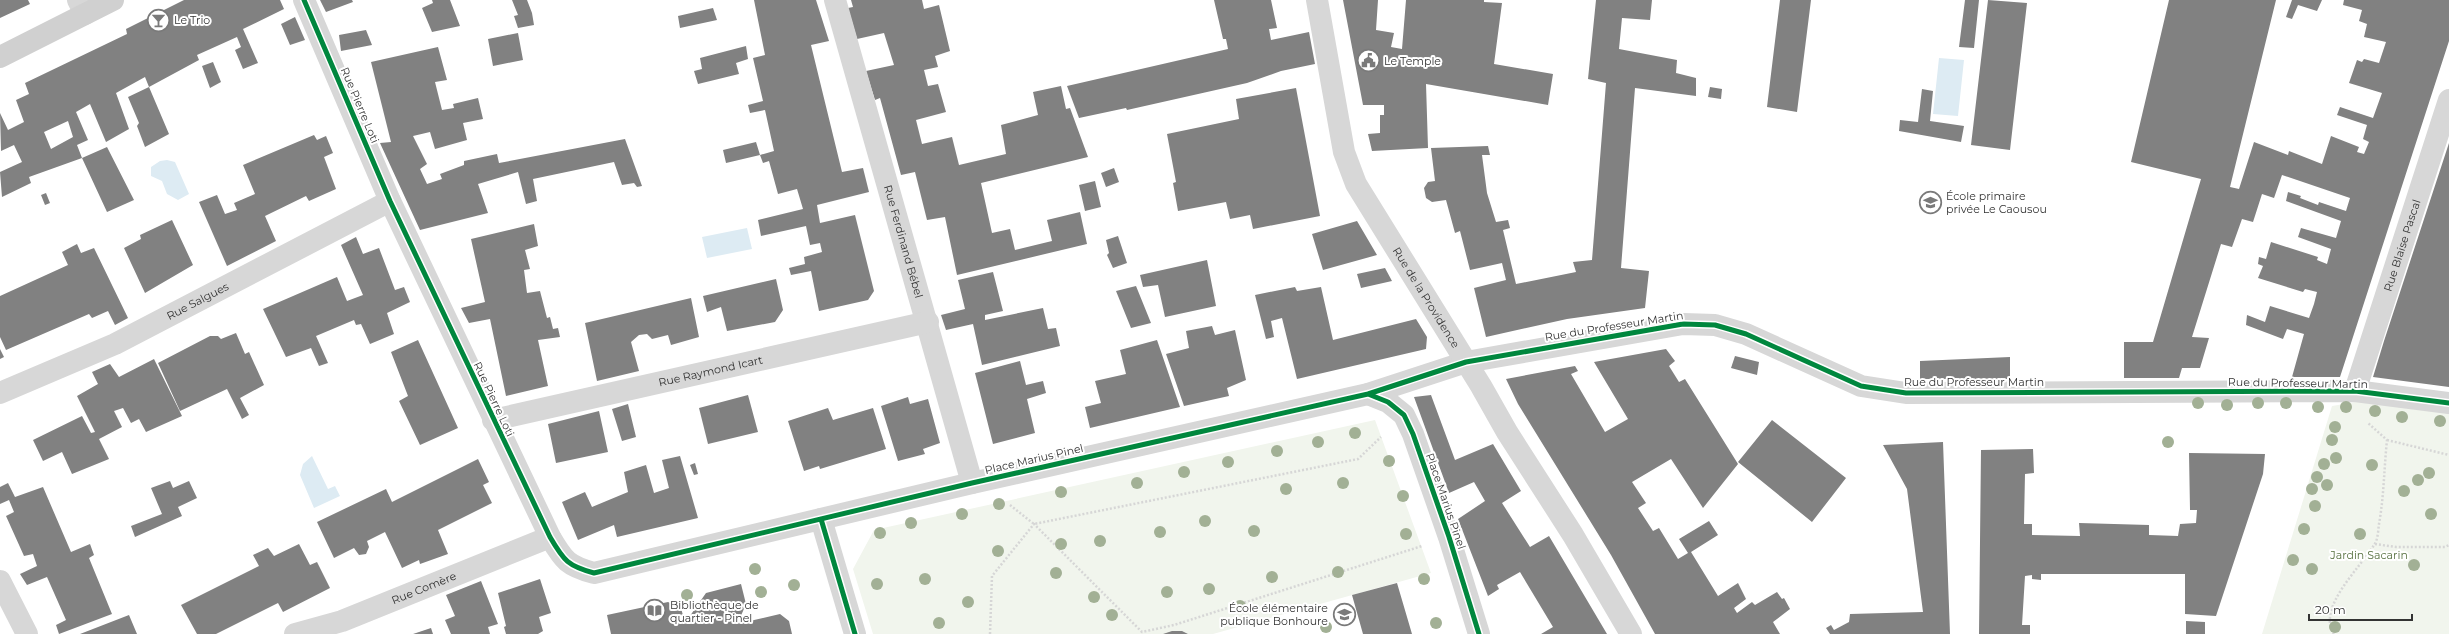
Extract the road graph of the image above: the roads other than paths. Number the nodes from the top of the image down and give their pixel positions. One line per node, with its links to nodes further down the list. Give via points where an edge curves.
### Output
1 (113, 0): 5 (main road)
2 (304, 0): 8 (street, Rue Pierre Loti)
3 (835, 0): 9 (street, Rue Ferdinand Bébel)
4 (1316, 0): 10 (street, Rue de la Providence, via 1344,152 1356,184)
5 (82, 7): 6 (main road)
6 (0, 57)
7 (2449, 100): 11 (street, Rue Blaise Pascal)
8 (390, 201): 12 (street, Rue Salgues, via 115,344); 15 (street, Rue Pierre Loti)
9 (928, 322): 15 (street, Rue Raymond Icart); 16 (street, Rue Ferdinand Bébel)
10 (1466, 362): 11 (street, Rue du Professeur Martin, via 1684,324 1715,325 1746,334 1861,386 1906,393); 13 (street, Place Marius Pinel); 24 (street, Rue de la Providence)
11 (2355, 391): 14 (street, Rue du Professeur Martin)
12 (0, 393)
13 (1368, 394): 16 (street, Place Marius Pinel); 23 (street, Place Marius Pinel, via 1388,402 1404,415 1449,538)
14 (2449, 403)
15 (493, 420): 18 (street, Rue Pierre Loti)
16 (972, 483): 17 (street, Place Marius Pinel)
17 (821, 519): 18 (street, Rue Pierre Loti, via 594,573 575,568 561,556); 22 (street)
18 (550, 537): 21 (street, Rue Comère, via 342,621)
19 (0, 581): 20 (street)
20 (27, 634)
21 (295, 634)
22 (855, 634)
23 (1479, 634)
24 (1631, 634)

